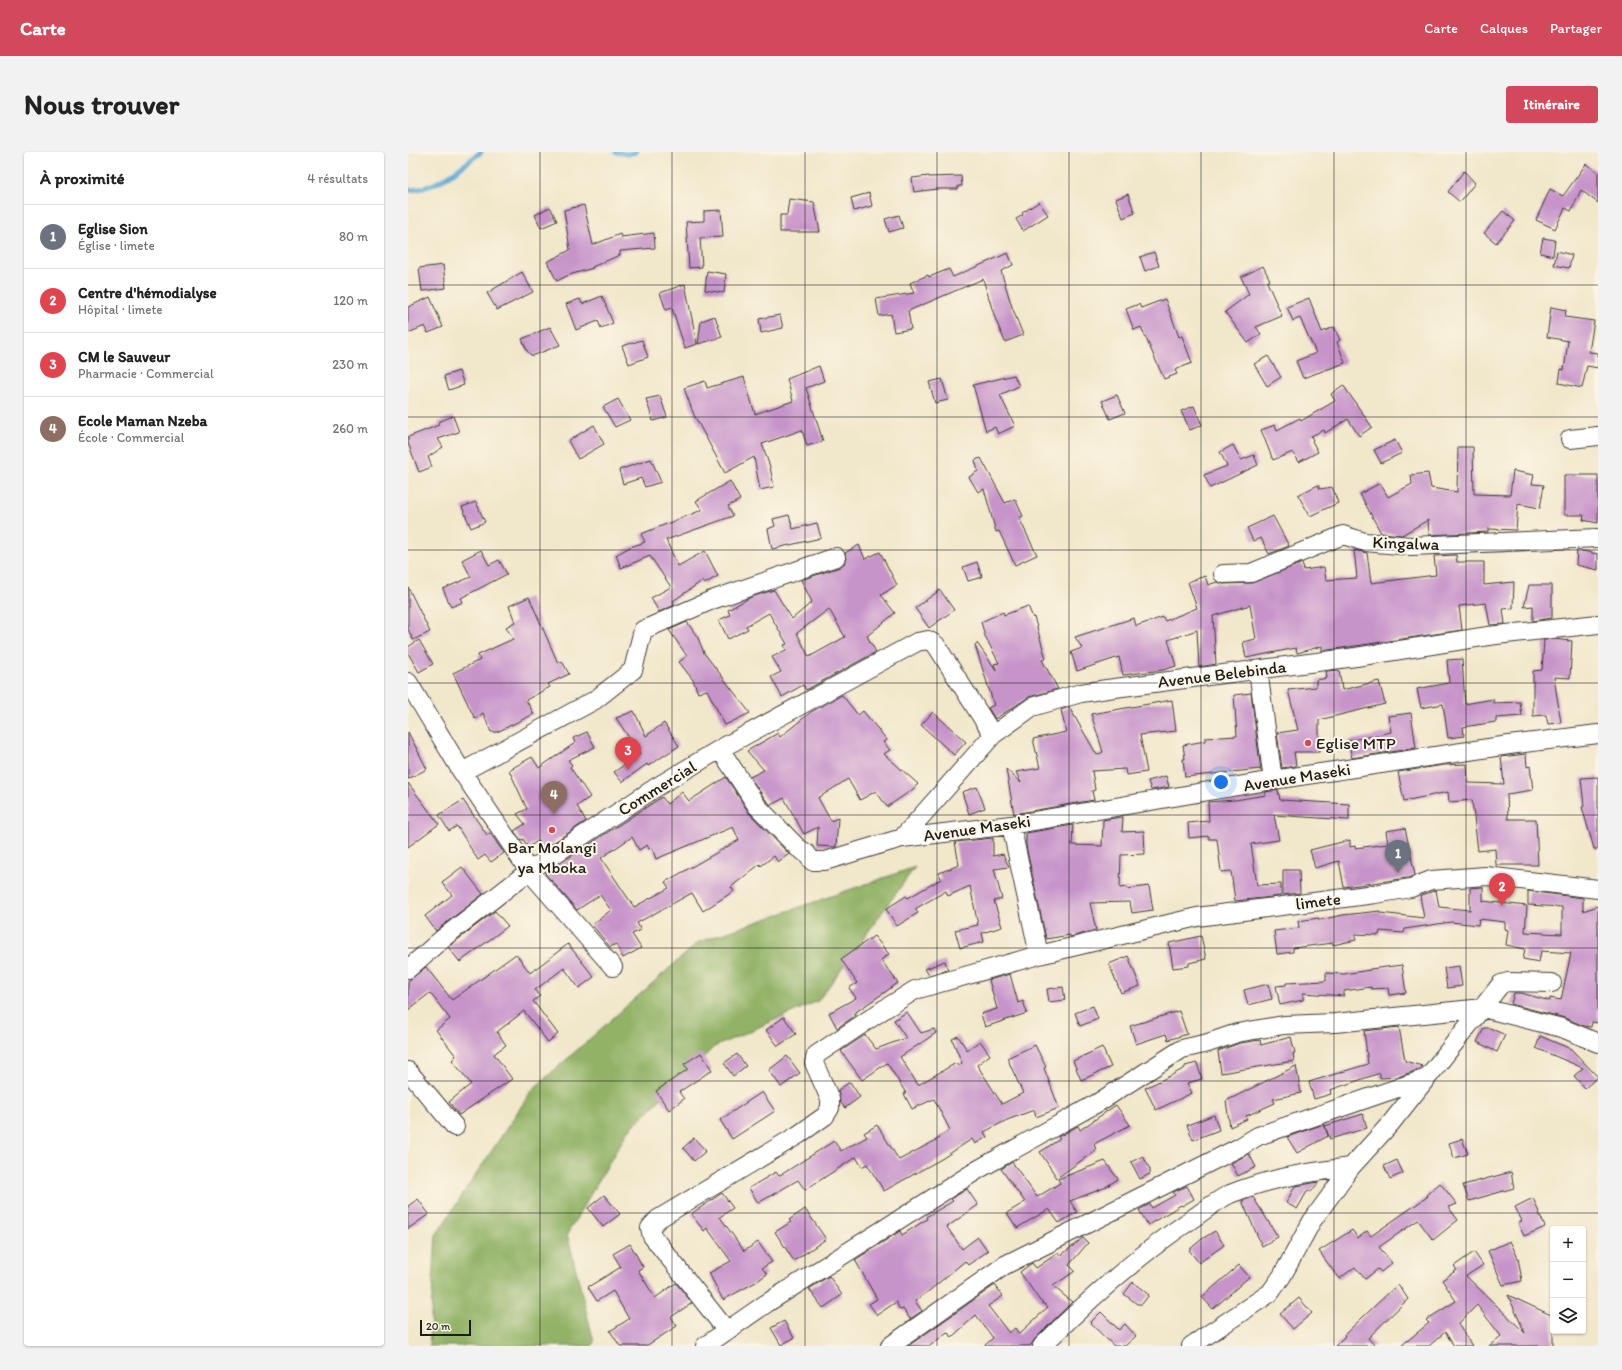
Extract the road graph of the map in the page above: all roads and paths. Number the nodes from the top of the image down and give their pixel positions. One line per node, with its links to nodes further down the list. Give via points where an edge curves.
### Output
1 (1598, 436): 2 (street)
2 (1570, 438)
3 (1598, 538): 5 (street, Kingalwa, via 1411,546 1365,542 1343,534 1251,574)
4 (836, 557): 12 (street, via 712,600 642,630 633,670 595,700)
5 (1222, 574)
6 (1598, 624): 7 (street, Avenue Belebinda, via 1488,636)
7 (1258, 670): 10 (street, Avenue Belebinda, via 1081,693 1032,707); 13 (street)
8 (408, 682): 12 (street)
9 (1598, 734): 13 (street, Avenue Maseki)
10 (993, 735): 11 (street, Commercial, via 936,645 928,640 917,642); 15 (street, Avenue Belebinda)
11 (720, 749): 15 (street, Avenue Maseki, via 758,806 812,861 825,861); 16 (street, Commercial, via 655,788)
12 (462, 772): 16 (street)
13 (1273, 780): 14 (street, Avenue Maseki)
14 (1011, 825): 15 (street, Avenue Maseki); 18 (street)
15 (902, 838)
16 (529, 871): 19 (street); 20 (street, Commercial)
17 (1598, 889): 18 (street, limete, via 1486,876 1431,880 1411,888 1375,894 1197,917)
18 (1039, 955): 28 (street, limete, via 915,990 819,1052 814,1058 815,1066 830,1099 830,1108 825,1116 658,1219 650,1228 652,1236)
19 (613, 967)
20 (408, 969)
21 (1552, 983): 22 (street, via 1501,984)
22 (1483, 1008): 23 (street, via 1562,1028); 25 (street); 28 (street, via 1335,1023 1284,1025 1237,1033 1182,1049 1099,1102 979,1169 780,1294)
23 (1598, 1043)
24 (408, 1071): 26 (street)
25 (1427, 1078): 27 (street); 30 (street, via 1258,1136 1005,1265)
26 (455, 1127)
27 (1351, 1167): 31 (street, via 1312,1171 1267,1181 1229,1195 1130,1265 1080,1308); 32 (street, via 1312,1221 1270,1294)
28 (727, 1331): 29 (street)
29 (705, 1346)
30 (890, 1346)
31 (1042, 1346)
32 (1191, 1346)

